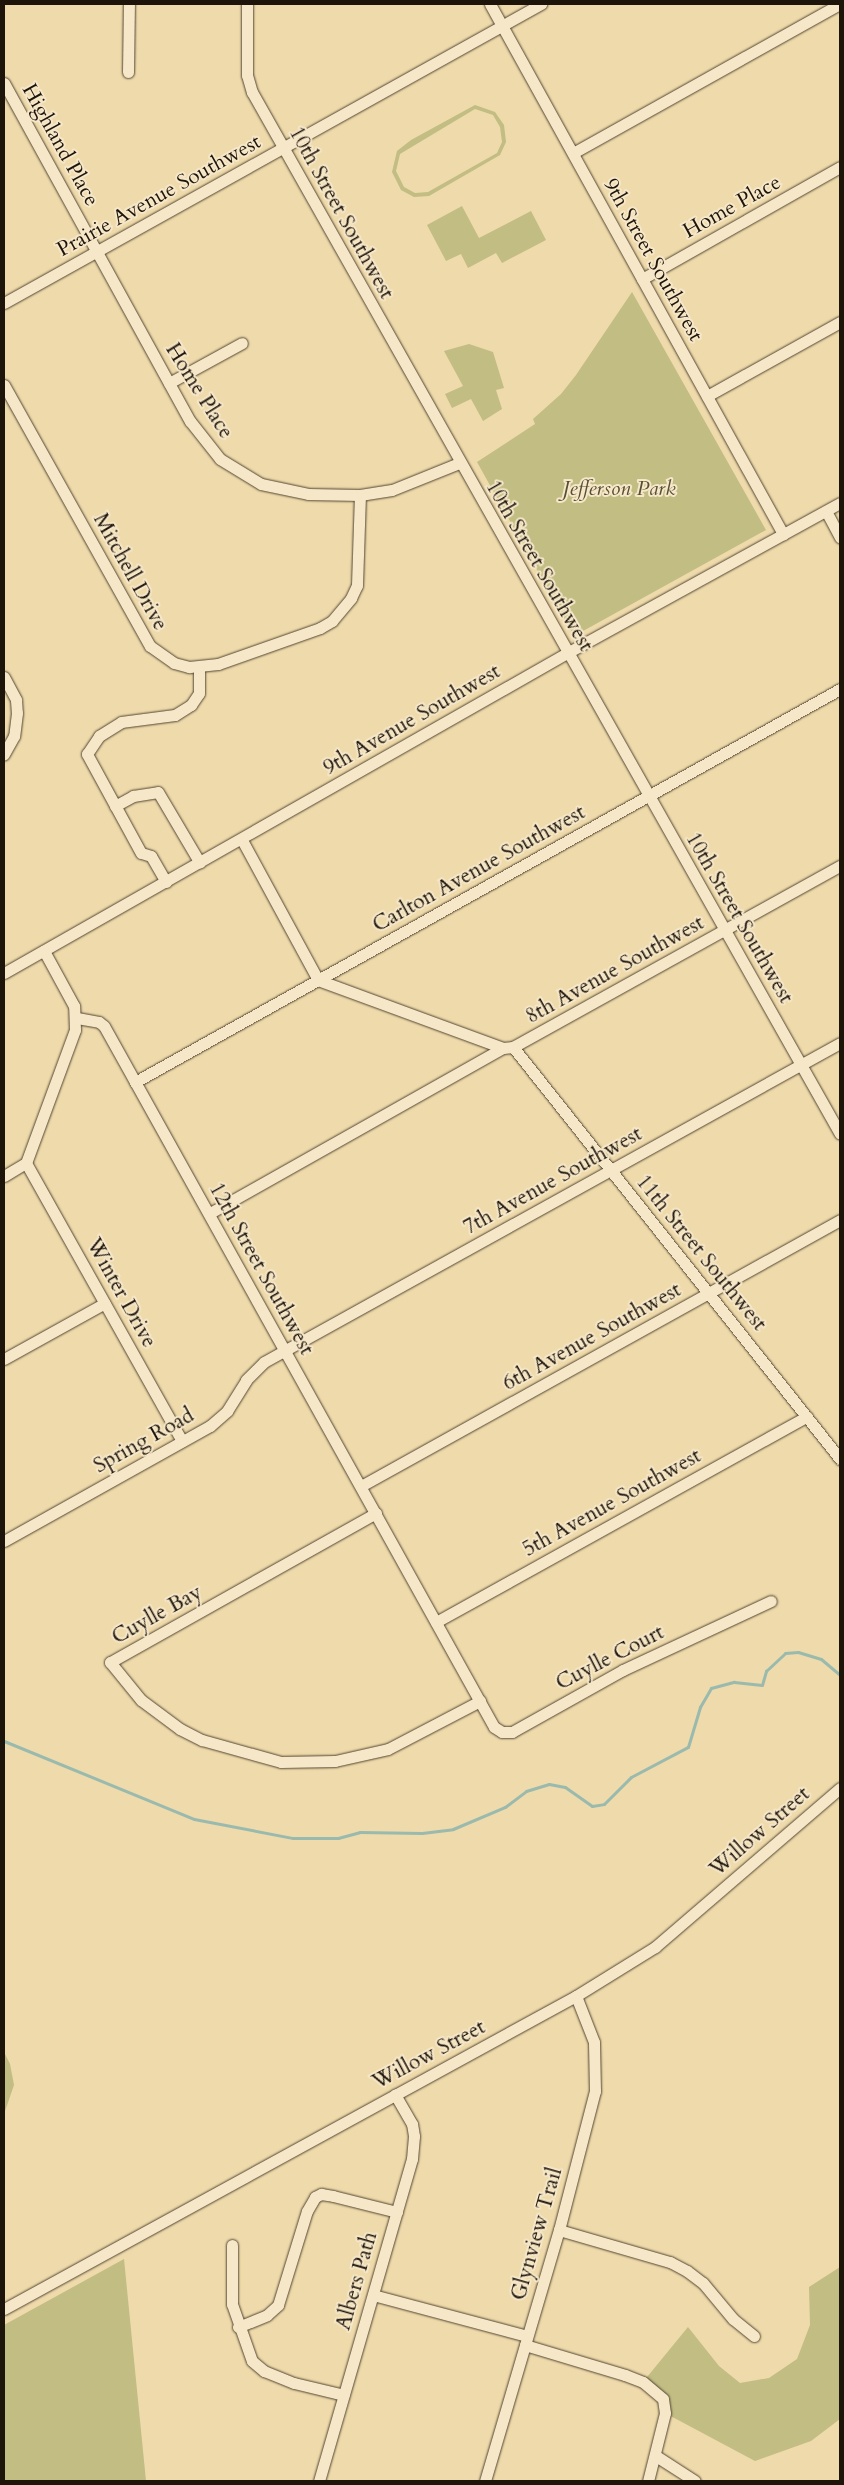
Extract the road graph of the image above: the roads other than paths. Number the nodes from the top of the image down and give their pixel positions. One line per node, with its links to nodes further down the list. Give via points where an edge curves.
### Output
1 (129, 4): 7 (street)
2 (247, 4): 9 (street, 10th Street Southwest, via 249,84)
3 (490, 4): 6 (street, 9th Street Southwest)
4 (542, 4): 6 (street, Prairie Avenue Southwest)
5 (840, 4): 10 (street)
6 (502, 26): 9 (street, Prairie Avenue Southwest); 10 (street, 9th Street Southwest)
7 (128, 72)
8 (4, 83): 12 (street, Highland Place)
9 (284, 148): 12 (street, Prairie Avenue Southwest); 20 (street, 10th Street Southwest)
10 (573, 153): 13 (street, 9th Street Southwest)
11 (840, 167): 13 (street, Home Place)
12 (97, 252): 14 (street, Prairie Avenue Southwest); 17 (street, Home Place)
13 (642, 279): 19 (street, 9th Street Southwest)
14 (4, 303)
15 (840, 322): 19 (street)
16 (242, 343): 17 (street)
17 (169, 383): 21 (street, Home Place, via 203,441 239,473 284,491)
18 (4, 385): 27 (street, Mitchell Drive, via 150,646 174,663)
19 (707, 396): 24 (street, 9th Street Southwest)
20 (459, 463): 21 (street, Home Place, via 415,483); 26 (street, 10th Street Southwest)
21 (360, 495): 27 (street, Mitchell Drive, via 357,585 338,615 320,628 218,664)
22 (840, 503): 23 (street, 9th Avenue Southwest)
23 (826, 511): 24 (street, 9th Avenue Southwest); 25 (street)
24 (783, 534): 26 (street, 9th Avenue Southwest)
25 (840, 537)
26 (567, 653): 31 (street, 10th Street Southwest); 33 (street, 9th Avenue Southwest)
27 (199, 667): 32 (street, via 199,694 191,705 175,715 121,722 99,736 90,748 87,754)
28 (4, 677): 30 (street, via 16,700 14,736)
29 (840, 689): 31 (street, Carlton Avenue Southwest)
30 (4, 754)
31 (647, 797): 37 (street, 10th Street Southwest); 40 (street, Carlton Avenue Southwest)
32 (116, 806): 34 (street, via 133,796 158,792); 36 (street, via 141,853 152,856)
33 (242, 840): 34 (street, 9th Avenue Southwest); 40 (street)
34 (200, 863): 36 (street, 9th Avenue Southwest)
35 (840, 866): 37 (street, 8th Avenue Southwest)
36 (166, 882): 38 (street, 9th Avenue Southwest)
37 (725, 930): 43 (street, 8th Avenue Southwest); 44 (street, 10th Street Southwest)
38 (44, 951): 39 (street, 9th Avenue Southwest); 41 (street, via 74,1006)
39 (4, 973)
40 (318, 980): 43 (street); 45 (street, Carlton Avenue Southwest)
41 (77, 1018): 45 (street, 12th Street Southwest, via 104,1026); 47 (street)
42 (840, 1043): 44 (street, 7th Avenue Southwest)
43 (508, 1048): 48 (street, 11th Street Southwest); 50 (street, 8th Avenue Southwest)
44 (800, 1065): 46 (street, 10th Street Southwest); 48 (street, 7th Avenue Southwest)
45 (135, 1082): 50 (street, 12th Street Southwest)
46 (840, 1134)
47 (26, 1163): 49 (street); 53 (street, Winter Drive)
48 (611, 1170): 52 (street, 11th Street Southwest); 54 (street, 7th Avenue Southwest)
49 (4, 1176)
50 (210, 1213): 54 (street, 12th Street Southwest)
51 (840, 1220): 52 (street, 6th Avenue Southwest)
52 (709, 1294): 56 (street, 11th Street Southwest); 59 (street, 6th Avenue Southwest)
53 (105, 1303): 55 (street); 57 (street, Winter Drive)
54 (284, 1351): 57 (street, Spring Road, via 254,1371 227,1411 210,1426); 59 (street, 12th Street Southwest)
55 (4, 1358)
56 (806, 1416): 58 (street, 11th Street Southwest); 63 (street, 5th Avenue Southwest)
57 (182, 1442): 61 (street, Spring Road)
58 (840, 1459)
59 (361, 1486): 60 (street, 12th Street Southwest)
60 (376, 1513): 63 (street, 12th Street Southwest); 64 (street, Cuylle Bay, via 110,1662 141,1700 180,1729 202,1740 281,1762 335,1762 388,1749)
61 (4, 1541)
62 (771, 1600): 64 (street, Cuylle Court, via 623,1670 512,1732 502,1732 494,1727)
63 (436, 1622): 64 (street)
64 (480, 1701)
65 (840, 1788): 66 (street, Willow Street, via 669,1936)
66 (576, 1996): 67 (street, Willow Street); 69 (street, Glynview Trail, via 594,2042 595,2091)
67 (395, 2094): 68 (street, Albers Path, via 414,2136 412,2159); 72 (street, Willow Street)
68 (397, 2212): 71 (street, Albers Path); 73 (street, via 333,2196 315,2197 307,2211 278,2305 267,2315)
69 (559, 2230): 74 (street, via 670,2262 688,2271 703,2282 733,2319); 75 (street, Glynview Trail)
70 (232, 2244): 73 (street, via 232,2304)
71 (373, 2295): 75 (street); 76 (street, Albers Path)
72 (4, 2309)
73 (238, 2327): 76 (street, via 247,2354 264,2371)
74 (754, 2336)
75 (526, 2340): 77 (street, via 626,2375 650,2388 665,2406); 79 (street, Glynview Trail)
76 (344, 2395): 78 (street, Albers Path)
77 (656, 2456): 80 (street); 81 (street)
78 (319, 2481)
79 (485, 2481)
80 (648, 2481)
81 (696, 2481)

